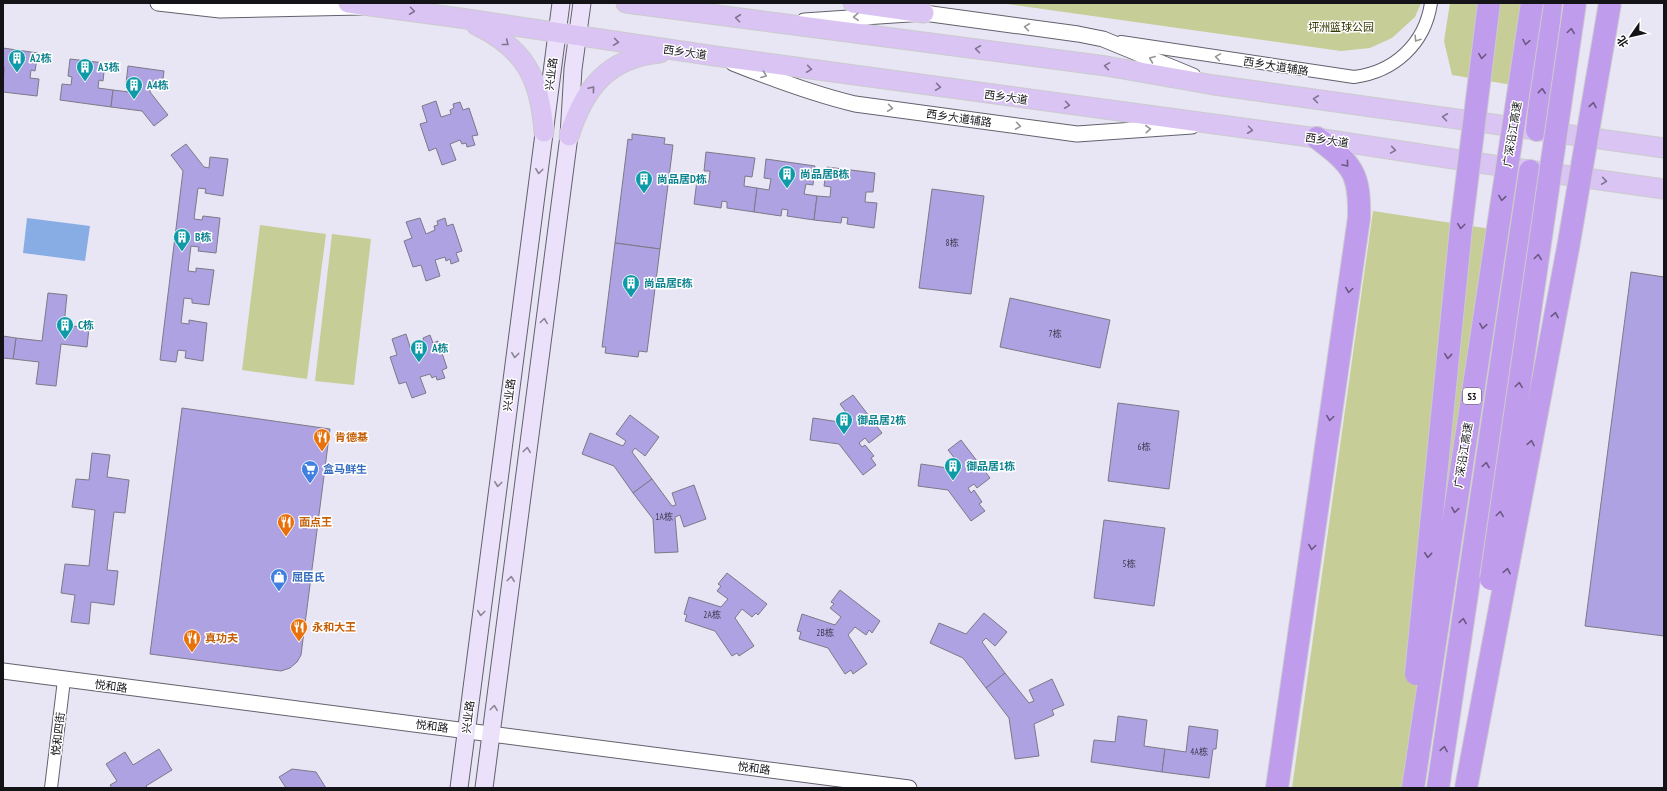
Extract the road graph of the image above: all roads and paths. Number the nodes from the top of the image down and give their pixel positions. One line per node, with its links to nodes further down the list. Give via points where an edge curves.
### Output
1 (158, 3): 14 (street, via 220,10)
2 (348, 3): 14 (main road, 西乡大道)
3 (561, 3): 19 (main road, 兴业路)
4 (582, 3): 20 (main road, 兴业路)
5 (626, 3): 15 (main road)
6 (664, 3): 15 (main road)
7 (853, 3): 16 (main road)
8 (1431, 3): 21 (street, 西乡大道辅路, one-way to 21, via 1423,30 1411,48 1385,68 1369,75 1354,77)
9 (1489, 3): 42 (highway, one-way to 42, bridge, via 1461,228)
10 (1532, 3): 43 (highway, 广深沿江高速 / S3, one-way to 43, bridge)
11 (1551, 3): 26 (highway, one-way to 11)
12 (1575, 3): 45 (highway, one-way to 12, bridge)
13 (1610, 3): 46 (highway, one-way to 13, bridge, via 1568,248)
14 (374, 7): 17 (main road, 西乡大道, one-way to 17)
15 (685, 12): 18 (main road, one-way to 15)
16 (924, 13): 18 (street, 西乡大道辅路, one-way to 18); 21 (street, 西乡大道辅路, one-way to 16, via 1078,34)
17 (460, 18): 19 (main road, 西乡大道); 27 (main road, one-way to 27, via 492,32 522,58 538,90)
18 (776, 22): 24 (main road, one-way to 18, via 1106,66)
19 (557, 33): 20 (main road, 西乡大道); 27 (main road, 兴业路)
20 (577, 36): 22 (main road, 西乡大道, one-way to 22); 28 (main road, 兴业路)
21 (1103, 40): 24 (street, 西乡大道辅路, one-way to 21)
22 (681, 51): 23 (main road, 西乡大道); 28 (main road, one-way to 22, via 582,101 610,71 634,58)
23 (715, 56): 25 (main road, 西乡大道, one-way to 25); 25 (street, 西乡大道辅路, one-way to 25, via 834,99 863,105 1077,134)
24 (1214, 85): 26 (main road, one-way to 24)
25 (1211, 125): 29 (main road, 西乡大道, one-way to 29)
26 (1537, 130): 30 (main road)
27 (544, 132): 35 (main road, 兴业路, one-way to 35)
28 (569, 136): 36 (main road, 兴业路, one-way to 28)
29 (1317, 138): 31 (main road, 西乡大道, one-way to 31); 41 (highway, one-way to 41, via 1346,162 1354,174 1358,187 1359,218)
30 (1664, 148)
31 (1530, 171): 32 (main road, 西乡大道, one-way to 32); 44 (highway, one-way to 31)
32 (1664, 189)
33 (3, 671): 34 (street, 悦和路)
34 (64, 680): 35 (street, 悦和路); 38 (street, 悦和四街)
35 (467, 730): 36 (street, 悦和路); 39 (main road, 兴业路)
36 (491, 733): 37 (street, 悦和路); 40 (main road, 兴业路)
37 (901, 787)
38 (51, 788)
39 (459, 788)
40 (484, 788)
41 (1277, 788)
42 (1405, 788)
43 (1413, 788)
44 (1438, 788)
45 (1460, 788)
46 (1466, 788)

